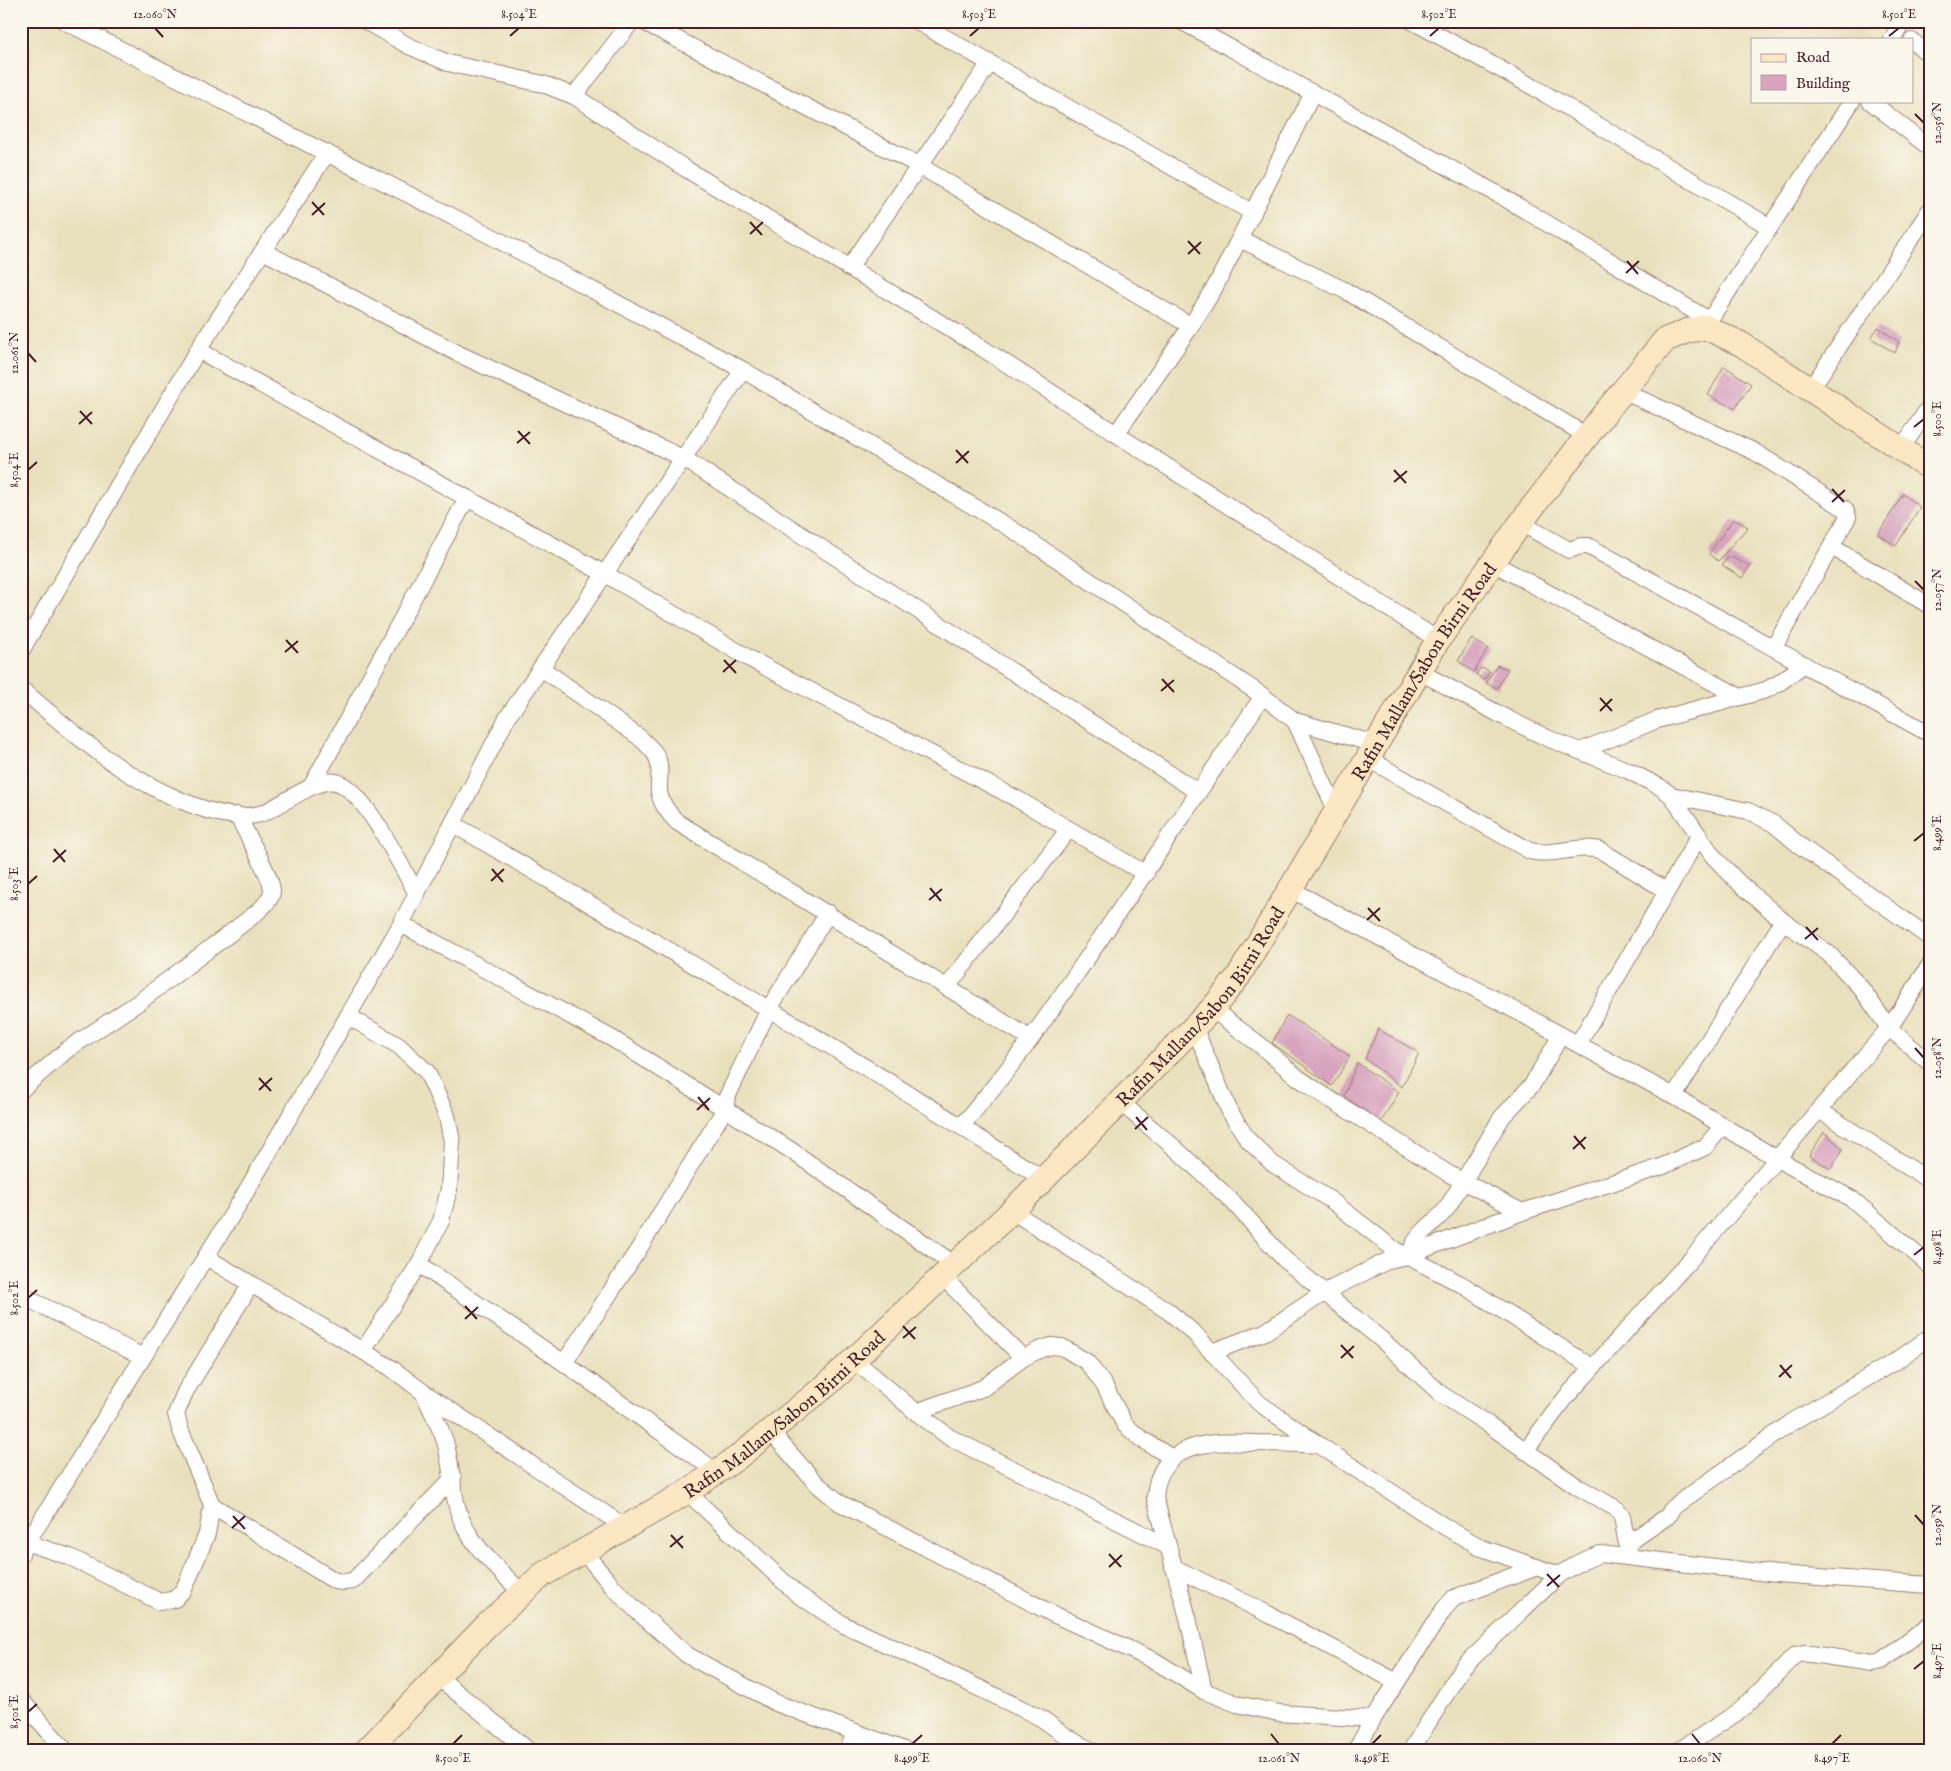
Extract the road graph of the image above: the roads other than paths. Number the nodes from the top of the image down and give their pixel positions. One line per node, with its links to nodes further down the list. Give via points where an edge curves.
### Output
1 (64, 21): 16 (street)
2 (365, 21): 12 (street, via 408,46 448,63 543,84)
3 (632, 21): 12 (street)
4 (642, 21): 17 (street)
5 (916, 21): 10 (street)
6 (1181, 21): 11 (street)
7 (1412, 21): 20 (street, via 1535,88)
8 (1914, 43): 9 (street)
9 (1930, 55)
10 (990, 63): 17 (street); 19 (street)
11 (1313, 93): 19 (street); 25 (street, via 1501,196)
12 (574, 96): 24 (street, via 686,169)
13 (1851, 102): 20 (street)
14 (1871, 102): 15 (street)
15 (1930, 148)
16 (327, 153): 23 (street); 28 (street)
17 (918, 165): 24 (street); 26 (street)
18 (1930, 210): 21 (street)
19 (1253, 213): 22 (street)
20 (1770, 227): 25 (street)
21 (1925, 229): 29 (street)
22 (1240, 239): 26 (street); 33 (street, via 1346,291)
23 (263, 251): 27 (street); 35 (street, via 462,355)
24 (849, 268): 32 (street)
25 (1707, 323): 29 (street); 30 (street, Rafin Mallam/Sabon Birni Road, via 1665,340)
26 (1191, 326): 32 (street)
27 (198, 350): 37 (street); 45 (street)
28 (743, 370): 35 (street); 50 (street, via 1010,528)
29 (1810, 390): 34 (street)
30 (1622, 391): 33 (street, Rafin Mallam/Sabon Birni Road); 39 (street, via 1755,452 1845,509 1848,517)
31 (1930, 406): 34 (street)
32 (1116, 434): 43 (street)
33 (1587, 436): 38 (street, Rafin Mallam/Sabon Birni Road)
34 (1901, 449): 36 (street)
35 (683, 458): 41 (street); 57 (street)
36 (1930, 468)
37 (467, 498): 41 (street); 56 (street)
38 (1521, 523): 40 (street, Rafin Mallam/Sabon Birni Road); 44 (street, via 1570,550 1588,546)
39 (1832, 547): 42 (street); 44 (street)
40 (1493, 563): 43 (street, Rafin Mallam/Sabon Birni Road); 51 (street)
41 (605, 574): 47 (street); 62 (street, via 752,660)
42 (1930, 606)
43 (1438, 640): 48 (street, Rafin Mallam/Sabon Birni Road)
44 (1774, 648): 46 (street)
45 (21, 651)
46 (1804, 664): 51 (street, via 1766,690); 53 (street)
47 (541, 668): 61 (street, via 507,718); 68 (street, via 651,748 660,769 659,793 677,822)
48 (1418, 671): 54 (street, Rafin Mallam/Sabon Birni Road); 55 (street, via 1512,721)
49 (21, 689): 60 (street, via 107,759 157,789 208,811)
50 (1264, 696): 52 (street); 57 (street)
51 (1740, 697): 55 (street, via 1657,720)
52 (1295, 721): 54 (street); 59 (street)
53 (1930, 734)
54 (1371, 751): 59 (street, Rafin Mallam/Sabon Birni Road); 66 (street, via 1530,851 1543,854 1588,847 1600,850)
55 (1580, 751): 58 (street, via 1651,781)
56 (311, 787): 60 (street, via 259,814); 67 (street, via 334,782 348,788 367,809)
57 (1198, 792): 64 (street)
58 (1672, 796): 63 (street); 71 (street, via 1748,811 1774,824)
59 (1336, 810): 65 (street, Rafin Mallam/Sabon Birni Road)
60 (237, 815): 83 (street, via 270,879 272,891 269,902 139,1002 68,1049)
61 (453, 824): 67 (street); 74 (street)
62 (1069, 829): 64 (street); 73 (street)
63 (1699, 836): 66 (street); 69 (street, via 1739,883)
64 (1146, 874): 80 (street)
65 (1290, 889): 75 (street, Rafin Mallam/Sabon Birni Road, via 1238,977); 79 (street)
66 (1667, 891): 81 (street)
67 (417, 894): 70 (street)
68 (828, 913): 73 (street); 74 (street)
69 (1783, 921): 78 (street, via 1829,954 1861,988); 84 (street)
70 (401, 924): 76 (street); 86 (street, via 613,1039)
71 (1930, 938)
72 (1930, 965): 78 (street)
73 (947, 987): 80 (street)
74 (769, 1009): 86 (street, via 727,1097); 88 (street)
75 (1212, 1009): 77 (street, Rafin Mallam/Sabon Birni Road); 92 (street, via 1297,1077)
76 (348, 1016): 97 (street); 98 (street, via 399,1046 427,1072 447,1116 452,1142 449,1190 441,1220)
77 (1194, 1028): 85 (street, Rafin Mallam/Sabon Birni Road); 96 (street, via 1230,1112 1248,1140 1273,1164 1332,1201 1379,1238)
78 (1889, 1028): 82 (street); 87 (street)
79 (1561, 1035): 81 (street); 92 (street, via 1532,1085 1502,1117)
80 (1031, 1039): 88 (street)
81 (1578, 1044): 84 (street)
82 (1930, 1063)
83 (21, 1090)
84 (1674, 1096): 89 (street)
85 (1120, 1102): 91 (street, Rafin Mallam/Sabon Birni Road); 102 (street, via 1233,1202 1284,1259)
86 (725, 1109): 100 (street, via 789,1149); 110 (street)
87 (1819, 1110): 90 (street); 93 (street)
88 (962, 1126): 91 (street)
89 (1723, 1126): 90 (street); 95 (street, via 1705,1147 1682,1158)
90 (1777, 1158): 99 (street, via 1852,1199); 111 (street, via 1691,1259)
91 (1043, 1179): 94 (street, Rafin Mallam/Sabon Birni Road)
92 (1463, 1181): 95 (street); 96 (street, via 1440,1218 1414,1242)
93 (1930, 1181)
94 (1012, 1211): 100 (street, Rafin Mallam/Sabon Birni Road); 106 (street, via 1168,1311)
95 (1522, 1212): 96 (street)
96 (1409, 1255): 102 (street, via 1389,1260); 111 (street)
97 (206, 1257): 101 (street); 107 (street)
98 (419, 1264): 105 (street); 110 (street)
99 (1930, 1266)
100 (949, 1271): 108 (street); 109 (street, Rafin Mallam/Sabon Birni Road)
101 (251, 1284): 105 (street); 121 (street, via 184,1392 176,1414)
102 (1325, 1292): 106 (street, via 1265,1332); 116 (street, via 1441,1394)
103 (21, 1295): 107 (street)
104 (1930, 1337): 125 (street, via 1896,1361 1792,1422 1672,1508 1668,1516)
105 (363, 1351): 112 (street)
106 (1212, 1352): 115 (street, via 1259,1403)
107 (143, 1357): 124 (street)
108 (1023, 1358): 113 (street, via 982,1388); 117 (street, via 1051,1346 1062,1347 1087,1362 1104,1385 1125,1425)
109 (854, 1360): 113 (street); 114 (street, Rafin Mallam/Sabon Birni Road)
110 (564, 1363): 118 (street)
111 (1592, 1367): 116 (street)
112 (423, 1392): 119 (street, via 444,1440); 122 (street)
113 (916, 1412): 123 (street, via 949,1437)
114 (770, 1431): 118 (street, Rafin Mallam/Sabon Birni Road); 135 (street, via 817,1484 840,1503 1052,1613 1155,1661)
115 (1319, 1445): 117 (street, via 1217,1441 1190,1447); 128 (street, via 1482,1548)
116 (1525, 1451): 125 (street, via 1616,1509 1622,1516)
117 (1172, 1458): 123 (street, via 1162,1470 1155,1498)
118 (717, 1472): 120 (street, Rafin Mallam/Sabon Birni Road)
119 (453, 1478): 121 (street, via 353,1581 335,1580); 131 (street, via 463,1522 475,1544)
120 (687, 1492): 122 (street, Rafin Mallam/Sabon Birni Road); 144 (street, via 797,1594 844,1625 1039,1717 1066,1738)
121 (212, 1505): 124 (street, via 207,1534 184,1589 175,1599 160,1602 70,1557)
122 (625, 1527): 126 (street, Rafin Mallam/Sabon Birni Road)
123 (1167, 1546): 127 (street)
124 (23, 1547)
125 (1628, 1550): 129 (street, via 1600,1554); 130 (street, via 1777,1574)
126 (583, 1551): 131 (street, Rafin Mallam/Sabon Birni Road, via 542,1576); 138 (street, via 613,1587 687,1655 776,1703)
127 (1173, 1567): 134 (street); 135 (street)
128 (1537, 1568): 129 (street); 134 (street, via 1454,1598 1444,1608)
129 (1559, 1575): 146 (street, via 1463,1667)
130 (1930, 1585)
131 (522, 1593): 133 (street, Rafin Mallam/Sabon Birni Road)
132 (1930, 1624): 147 (street, via 1882,1661 1872,1663 1804,1653 1796,1655 1741,1710)
133 (438, 1678): 140 (street, Rafin Mallam/Sabon Birni Road); 141 (street)
134 (1396, 1682): 137 (street)
135 (1204, 1691): 137 (street, via 1237,1704 1279,1713)
136 (21, 1700): 139 (street)
137 (1373, 1719): 145 (street)
138 (855, 1732): 142 (street); 143 (street)
139 (66, 1750)
140 (367, 1750)
141 (528, 1750)
142 (848, 1750)
143 (904, 1750)
144 (1091, 1750)
145 (1356, 1750)
146 (1411, 1750)
147 (1680, 1750)

